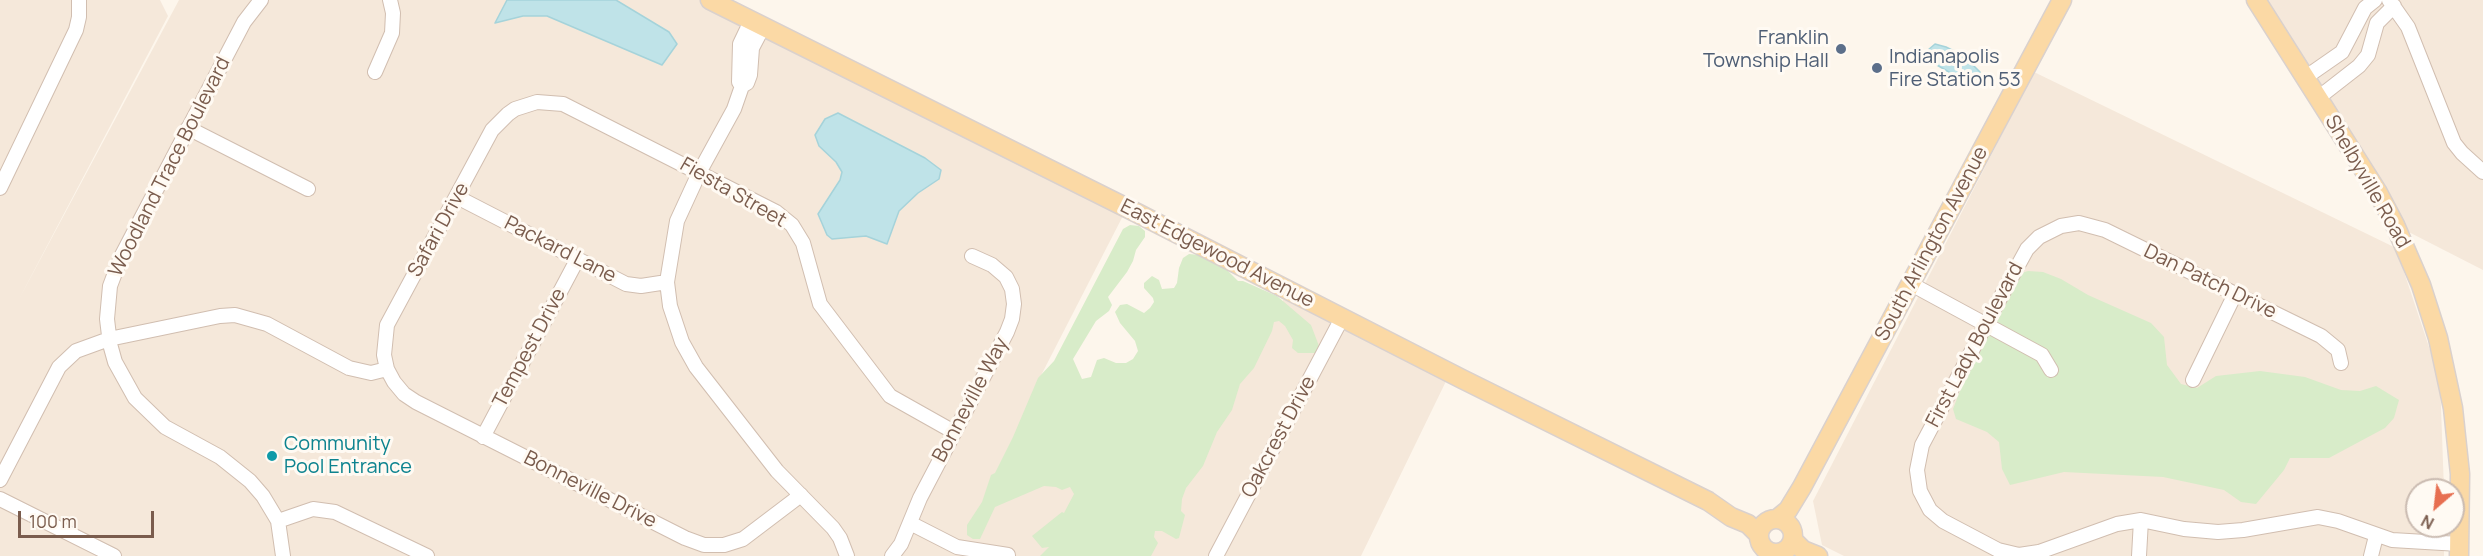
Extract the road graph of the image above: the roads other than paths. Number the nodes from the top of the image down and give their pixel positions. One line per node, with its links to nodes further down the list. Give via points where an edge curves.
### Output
1 (79, 0): 17 (street, via 76,30)
2 (261, 0): 14 (street, Woodland Trace Boulevard, via 244,22)
3 (390, 0): 10 (street, via 392,33)
4 (710, 0): 9 (main road, East Edgewood Avenue)
5 (2062, 0): 24 (main road, South Arlington Avenue)
6 (2256, 0): 11 (main road, Shelbyville Road)
7 (2375, 0): 11 (street, via 2365,8 2342,52)
8 (2392, 3): 12 (street, via 2377,23 2368,55 2360,66); 16 (street, via 2408,27 2454,143)
9 (757, 24): 15 (street, via 747,83); 26 (main road, East Edgewood Avenue)
10 (375, 72)
11 (2306, 77): 12 (main road, Shelbyville Road)
12 (2318, 98): 43 (main road, Shelbyville Road, via 2395,225 2433,322 2457,436)
13 (523, 106): 15 (street, Fiesta Street, via 537,102 563,104); 19 (street, Safari Drive, via 511,111 495,127)
14 (188, 128): 18 (street); 28 (street, Woodland Trace Boulevard, via 114,272 108,302)
15 (699, 171): 23 (street, via 677,221); 33 (street, Fiesta Street, via 776,212 792,225 803,243 820,304 890,396)
16 (2483, 172)
17 (0, 188)
18 (308, 189)
19 (457, 197): 22 (street, Packard Lane); 30 (street, Safari Drive, via 387,325)
20 (2066, 224): 25 (street, Dan Patch Drive, via 2088,224 2105,230); 27 (street, First Lady Boulevard, via 2046,232 2030,246)
21 (972, 256): 33 (street, Bonneville Way, via 1006,277 1014,304 1007,332)
22 (577, 260): 23 (street, Packard Lane, via 626,284); 34 (street, Tempest Drive)
23 (666, 282): 36 (street, via 675,326 687,353 777,471)
24 (1911, 284): 27 (street); 42 (main road, South Arlington Avenue, via 1788,510)
25 (2235, 294): 29 (street, Dan Patch Drive, via 2328,340 2338,350); 32 (street)
26 (1342, 318): 42 (main road, East Edgewood Avenue, via 1724,509 1731,517); 50 (street, Oakcrest Drive)
27 (1986, 324): 31 (street, via 2042,355); 38 (street, First Lady Boulevard, via 1917,461 1919,486 1930,510 1998,550 2019,555)
28 (109, 339): 30 (street, via 235,315 267,324 349,369 371,373); 35 (street, via 76,351 59,367); 39 (street, Woodland Trace Boulevard, via 119,372 145,410 165,427 242,473)
29 (2341, 363)
30 (387, 369): 34 (street, Bonneville Drive, via 400,390 416,402)
31 (2051, 370)
32 (2193, 380)
33 (954, 432): 40 (street, Bonneville Way)
34 (483, 436): 36 (street, Bonneville Drive, via 704,545 724,545 743,539)
35 (0, 480)
36 (801, 495): 48 (street, via 840,538)
37 (0, 499): 45 (street)
38 (2141, 520): 41 (street, via 2218,532 2318,517); 52 (street)
39 (278, 521): 46 (street, Woodland Trace Boulevard); 47 (street, via 313,509 335,512)
40 (910, 523): 44 (street, via 957,547); 49 (street, Bonneville Way)
41 (2376, 536): 43 (street); 53 (street)
42 (1776, 542): 51 (main road)
43 (2459, 550)
44 (1008, 555)
45 (114, 556)
46 (283, 556)
47 (427, 556)
48 (847, 556)
49 (892, 556)
50 (1216, 556)
51 (1818, 556)
52 (2139, 556)
53 (2371, 556)

